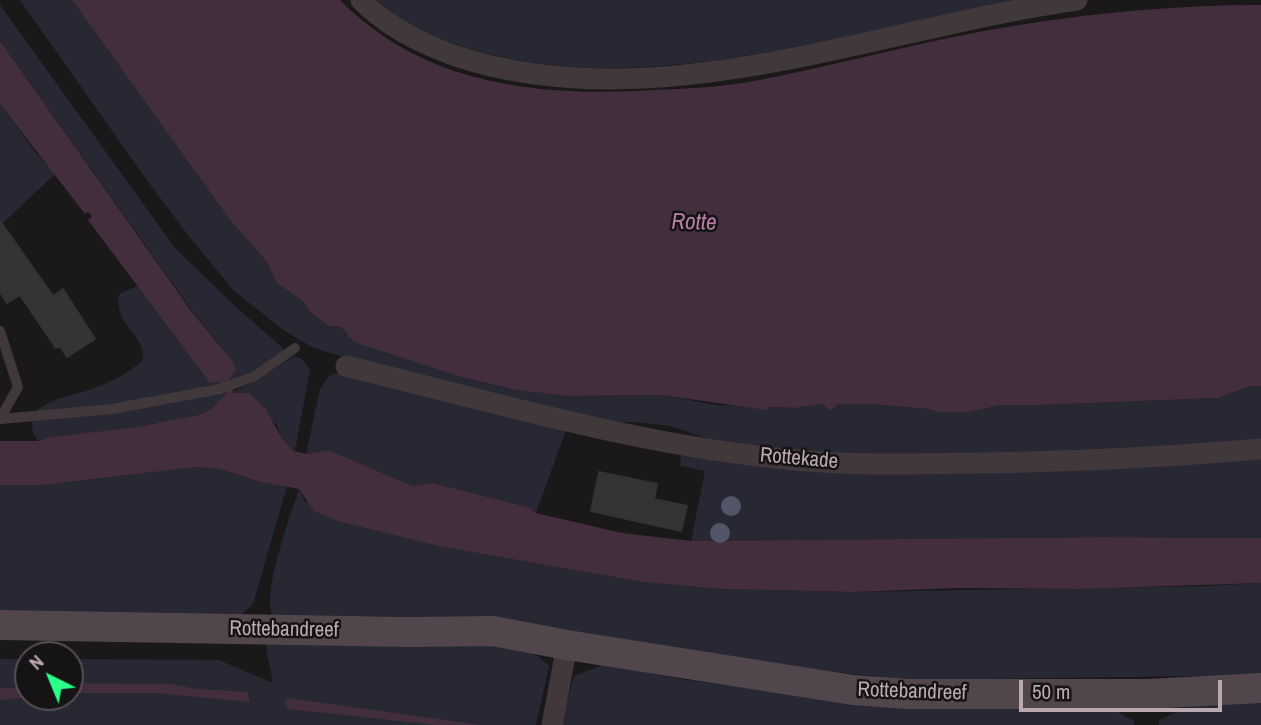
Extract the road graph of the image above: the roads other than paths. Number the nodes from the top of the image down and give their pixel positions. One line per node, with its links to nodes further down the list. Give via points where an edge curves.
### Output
1 (361, 0): 2 (street, via 418,40 477,63 545,76 608,78 741,67)
2 (1077, 0)
3 (0, 331): 6 (lane, via 18,387)
4 (295, 348): 6 (lane, via 255,376 220,389 112,409)
5 (346, 366): 7 (street, Rottekade, via 637,435 796,460 881,465 1057,462)
6 (0, 419)
7 (1261, 449)
8 (0, 625): 9 (street, Rottebandreef, via 493,631)
9 (567, 645): 10 (street, Rottebandreef, via 853,690 909,694 1148,694); 11 (street)
10 (1261, 688)
11 (552, 725)

